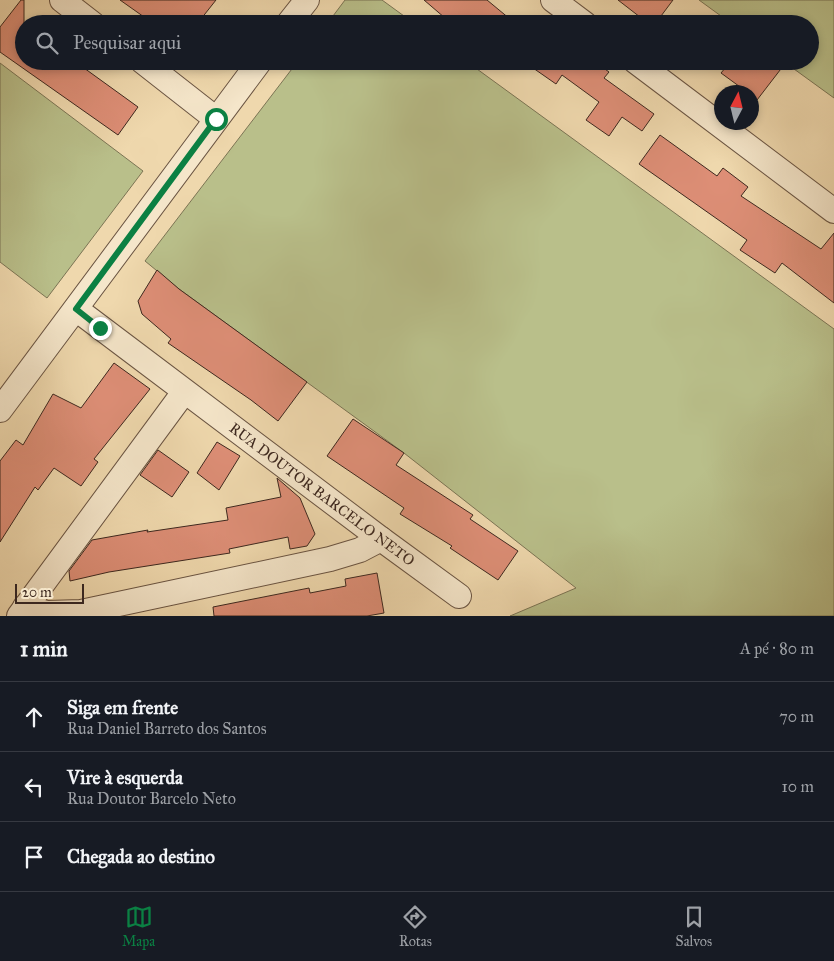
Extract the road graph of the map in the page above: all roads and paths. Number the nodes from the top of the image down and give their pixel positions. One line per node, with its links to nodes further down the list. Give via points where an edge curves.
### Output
1 (62, 0): 4 (street)
2 (307, 0): 5 (street)
3 (553, 0): 6 (street)
4 (81, 15)
5 (295, 15)
6 (573, 15)
7 (153, 70): 10 (street)
8 (253, 70): 10 (street)
9 (647, 70): 11 (street)
10 (216, 119): 12 (street)
11 (834, 211)
12 (76, 309): 13 (street, RUA DOUTOR BARCELO NETO); 14 (street)
13 (184, 392): 15 (street, RUA DOUTOR BARCELO NETO); 17 (street)
14 (4, 398)
15 (380, 539): 16 (street, RUA DOUTOR BARCELO NETO); 17 (street, via 360,550 330,559 81,612)
16 (459, 596)
17 (22, 612)

